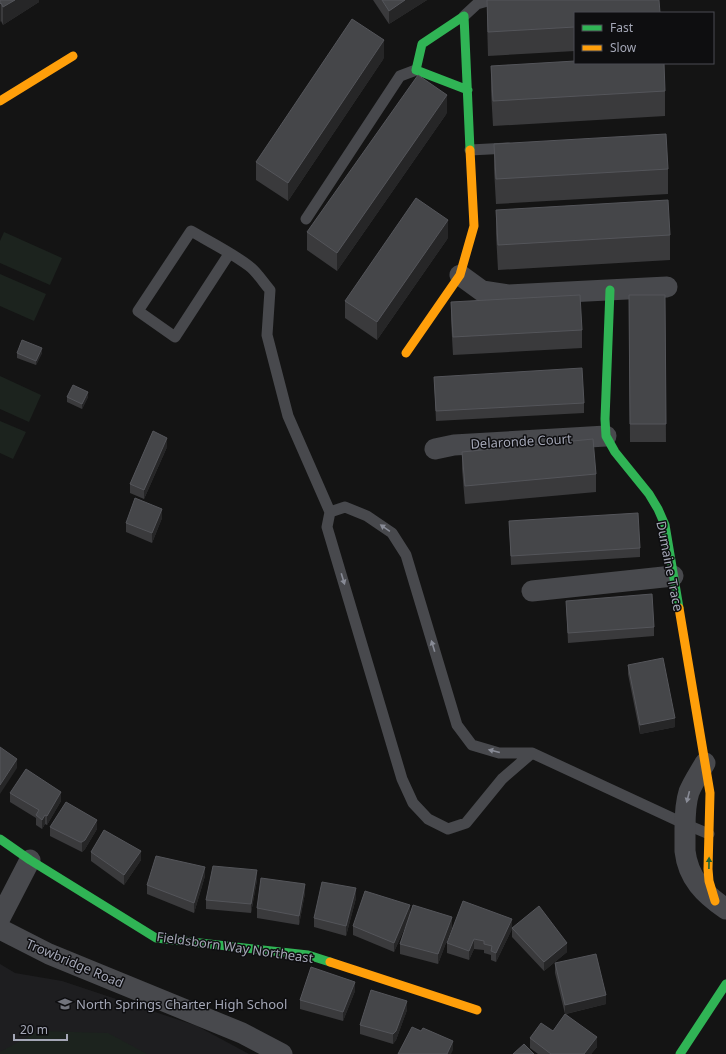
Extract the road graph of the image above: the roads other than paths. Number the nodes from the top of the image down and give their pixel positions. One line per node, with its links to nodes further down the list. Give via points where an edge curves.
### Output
1 (491, 0): 2 (lane, via 477,4)
2 (464, 16): 4 (street, via 422,44); 5 (street)
3 (72, 56): 6 (street)
4 (416, 70): 5 (street); 9 (lane, via 400,76)
5 (468, 90): 8 (street)
6 (0, 101)
7 (518, 147): 8 (lane)
8 (470, 150): 11 (street, via 474,226)
9 (306, 219)
10 (229, 254): 10 (lane, via 191,231 138,311 175,338); 17 (lane, via 250,267 270,290 267,335 288,416)
11 (460, 274): 13 (street, via 482,292 508,295); 14 (street)
12 (668, 287): 13 (street)
13 (610, 290): 15 (street, Dumaine Trace)
14 (406, 353)
15 (606, 436): 16 (street, Delaronde Court, via 454,445); 18 (street, Dumaine Trace, via 658,509 665,525)
16 (435, 449)
17 (330, 512): 20 (lane, one-way to 17, via 499,753 472,745 457,725 406,555 392,533 367,516 345,507); 20 (lane, one-way to 20, via 328,527 402,779 413,803 428,819 448,829 466,823 502,779)
18 (673, 576): 19 (street); 21 (street, Dumaine Trace)
19 (532, 591)
20 (532, 753): 22 (lane)
21 (705, 763): 22 (street, Dumaine Trace, one-way to 22, via 689,793); 23 (street, Dumaine Trace, via 710,793)
22 (685, 824): 23 (lane); 26 (street, Dumaine Trace, via 685,849 692,874 701,888)
23 (709, 834): 26 (street, Dumaine Trace, one-way to 23, via 709,881)
24 (0, 839): 25 (street, Fieldsborn Way Northeast)
25 (30, 860): 27 (street); 30 (street, Fieldsborn Way Northeast, via 156,938 308,955)
26 (720, 905)
27 (0, 918)
28 (0, 929): 31 (street, Trowbridge Road, via 49,954 242,1033)
29 (726, 984): 32 (street)
30 (477, 1010)
31 (282, 1054)
32 (680, 1054)

